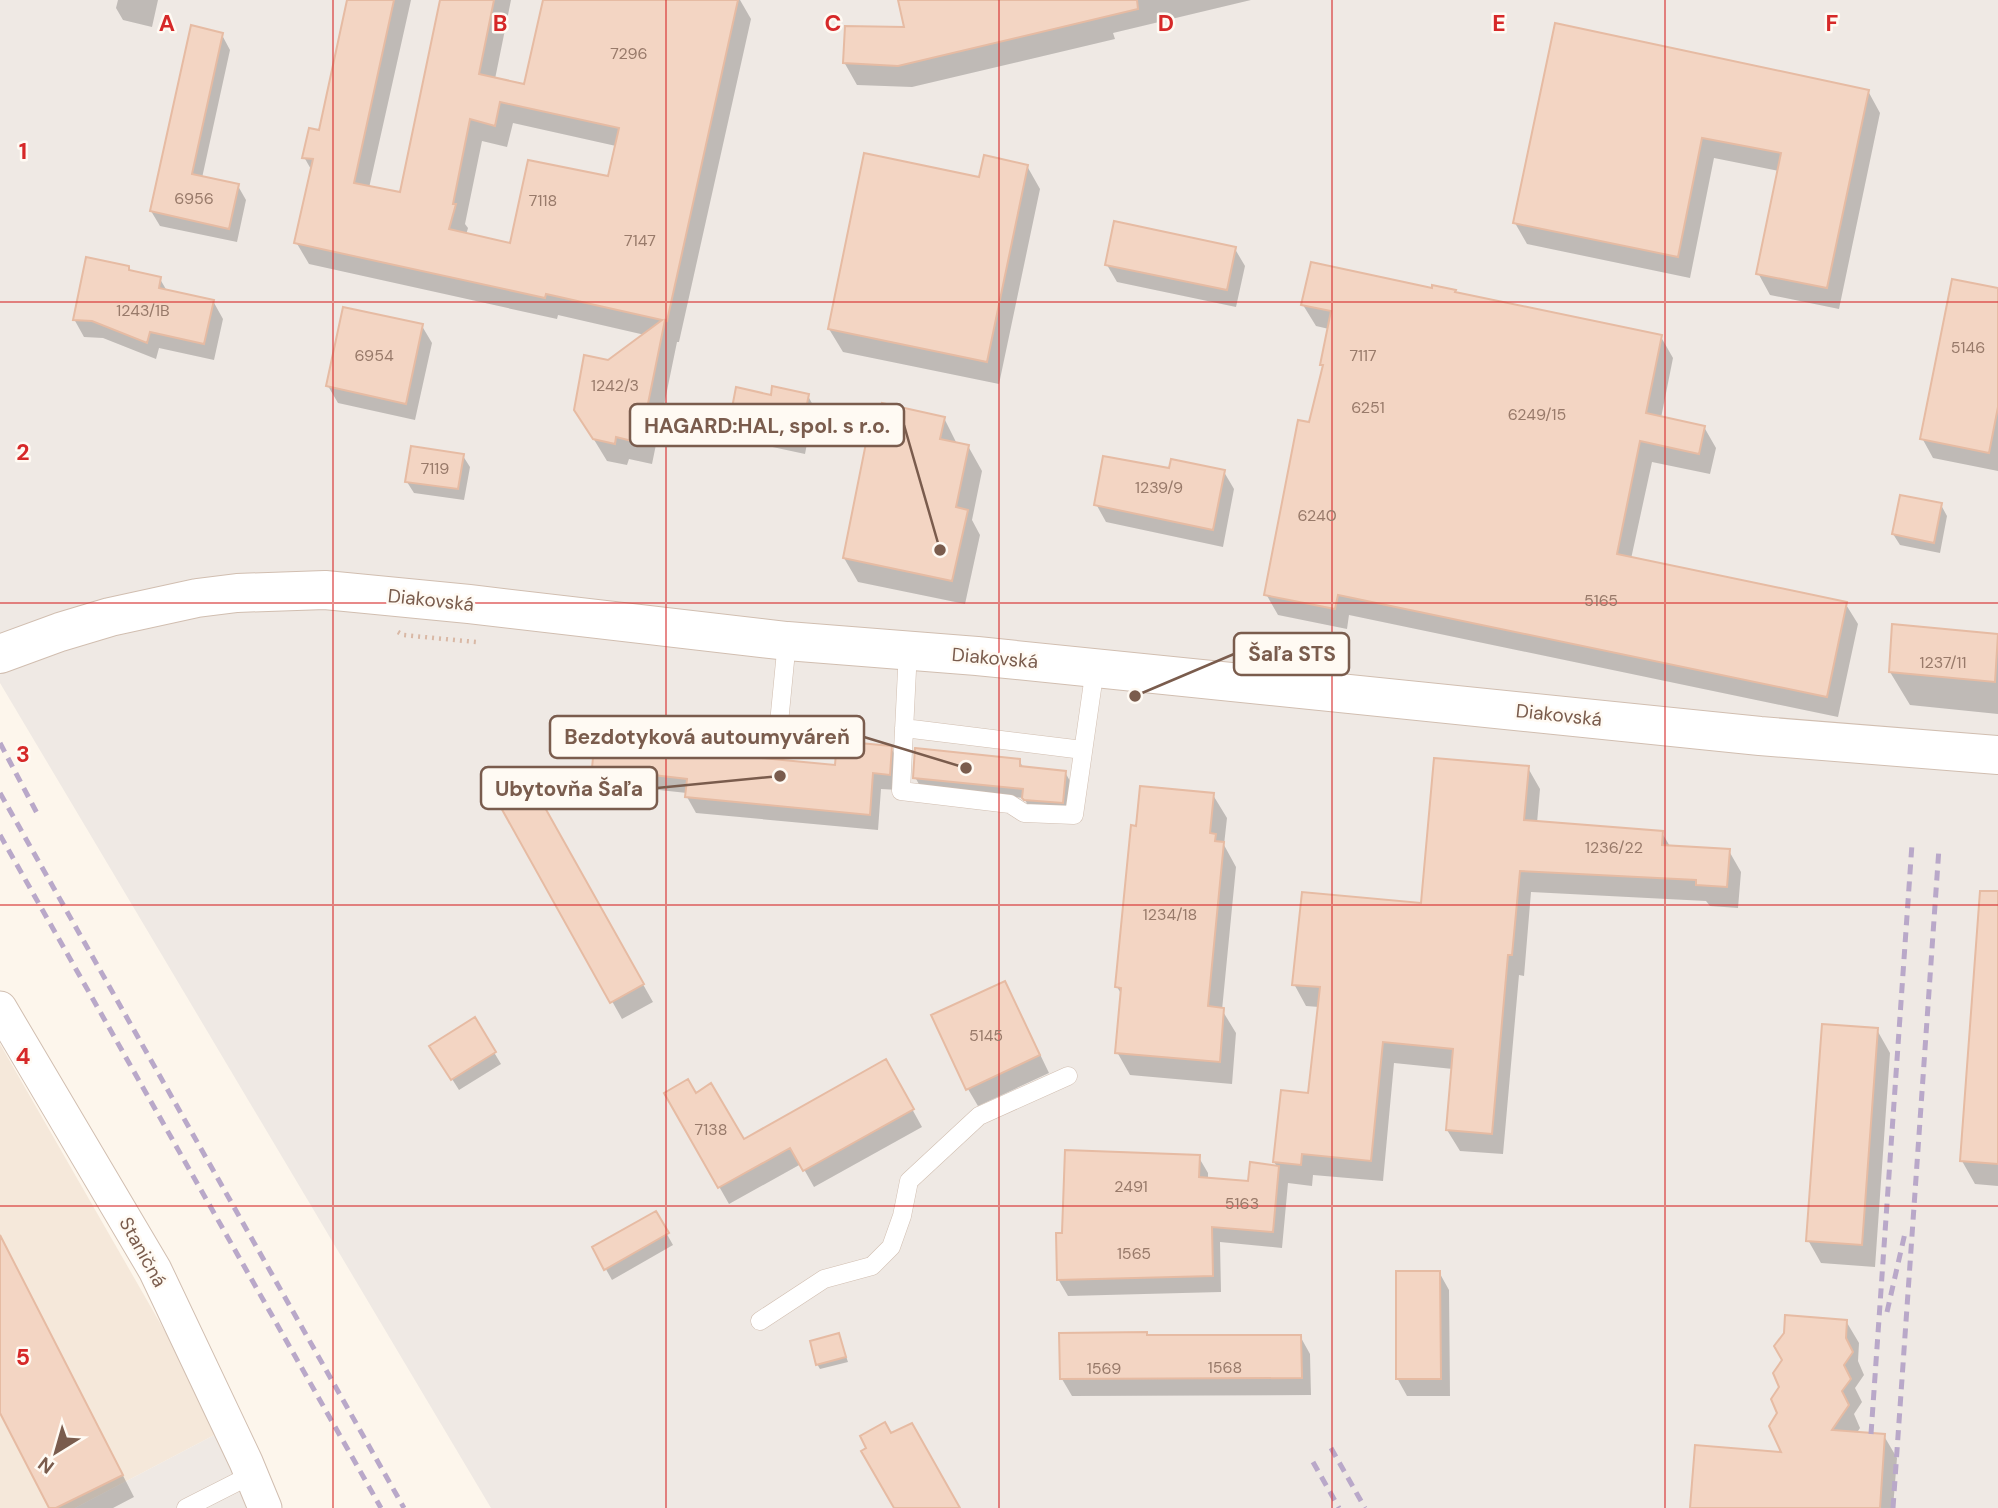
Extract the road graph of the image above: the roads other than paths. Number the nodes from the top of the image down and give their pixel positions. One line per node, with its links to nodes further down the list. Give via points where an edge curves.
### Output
1 (787, 641): 2 (street, Diakovská); 3 (street, Diakovská, via 325,590 197,598 110,617); 5 (lane)
2 (908, 650): 4 (street, Diakovská); 6 (lane)
3 (0, 654)
4 (1095, 668): 7 (lane); 8 (street, Diakovská, via 1733,733)
5 (779, 723)
6 (904, 729): 7 (lane); 7 (lane, via 901,791 1010,804 1024,813 1074,815)
7 (1083, 750)
8 (1998, 755)
9 (0, 1007): 12 (street, Staničná, via 155,1270)
10 (1068, 1076): 11 (lane, via 979,1116 909,1181 891,1247 872,1266 824,1279)
11 (760, 1321)
12 (251, 1475): 13 (lane); 14 (street, Staničná)
13 (186, 1508)
14 (265, 1508)

